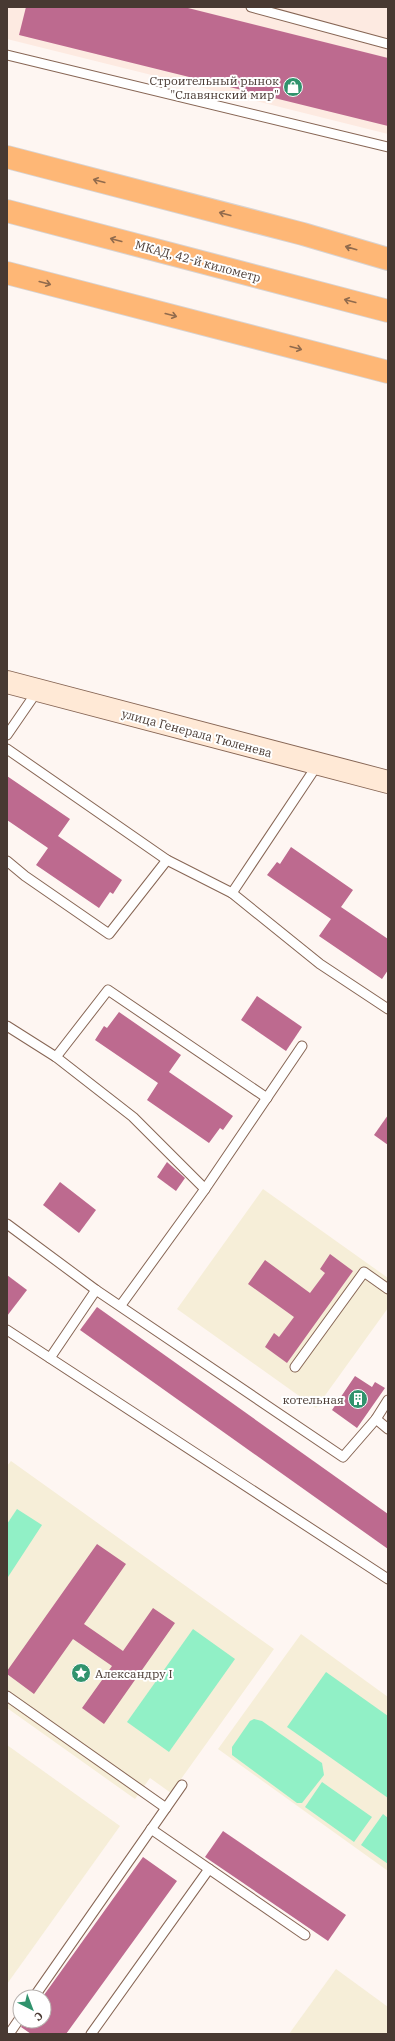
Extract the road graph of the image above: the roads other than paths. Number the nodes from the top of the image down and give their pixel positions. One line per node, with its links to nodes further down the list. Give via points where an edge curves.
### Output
1 (250, 7): 2 (lane)
2 (388, 44)
3 (7, 54): 4 (lane)
4 (388, 148)
5 (7, 157): 7 (highway, one-way to 5, via 303,234)
6 (7, 211): 9 (highway, МКАД, 42-й километр, one-way to 6)
7 (388, 259)
8 (7, 273): 10 (highway, one-way to 10)
9 (388, 311)
10 (388, 372)
11 (7, 682): 12 (street, улица Генерала Тюленева)
12 (38, 690): 13 (lane); 15 (street, улица Генерала Тюленева)
13 (7, 735)
14 (7, 749): 17 (lane)
15 (318, 764): 16 (street, улица Генерала Тюленева); 19 (lane)
16 (388, 782)
17 (167, 860): 18 (lane, via 109,934); 19 (lane)
18 (7, 861)
19 (232, 893): 20 (lane, via 320,964)
20 (388, 1009)
21 (7, 1026): 23 (lane)
22 (302, 1046): 24 (lane)
23 (56, 1057): 24 (lane, via 108,990); 25 (lane, via 133,1117)
24 (267, 1098): 25 (lane)
25 (205, 1189): 29 (lane)
26 (7, 1224): 28 (lane)
27 (388, 1289): 32 (lane, via 364,1272)
28 (96, 1290): 29 (lane); 31 (lane)
29 (121, 1305): 34 (lane, via 344,1457)
30 (7, 1330): 31 (lane)
31 (50, 1358): 36 (lane)
32 (295, 1367)
33 (388, 1400): 34 (lane)
34 (376, 1419): 35 (lane)
35 (388, 1429)
36 (388, 1579)
37 (7, 1696): 39 (lane)
38 (182, 1785): 39 (lane)
39 (166, 1808): 40 (lane)
40 (151, 1829): 41 (lane); 43 (lane)
41 (209, 1869): 42 (lane); 44 (lane)
42 (305, 1935)
43 (40, 1989)
44 (91, 2034)

